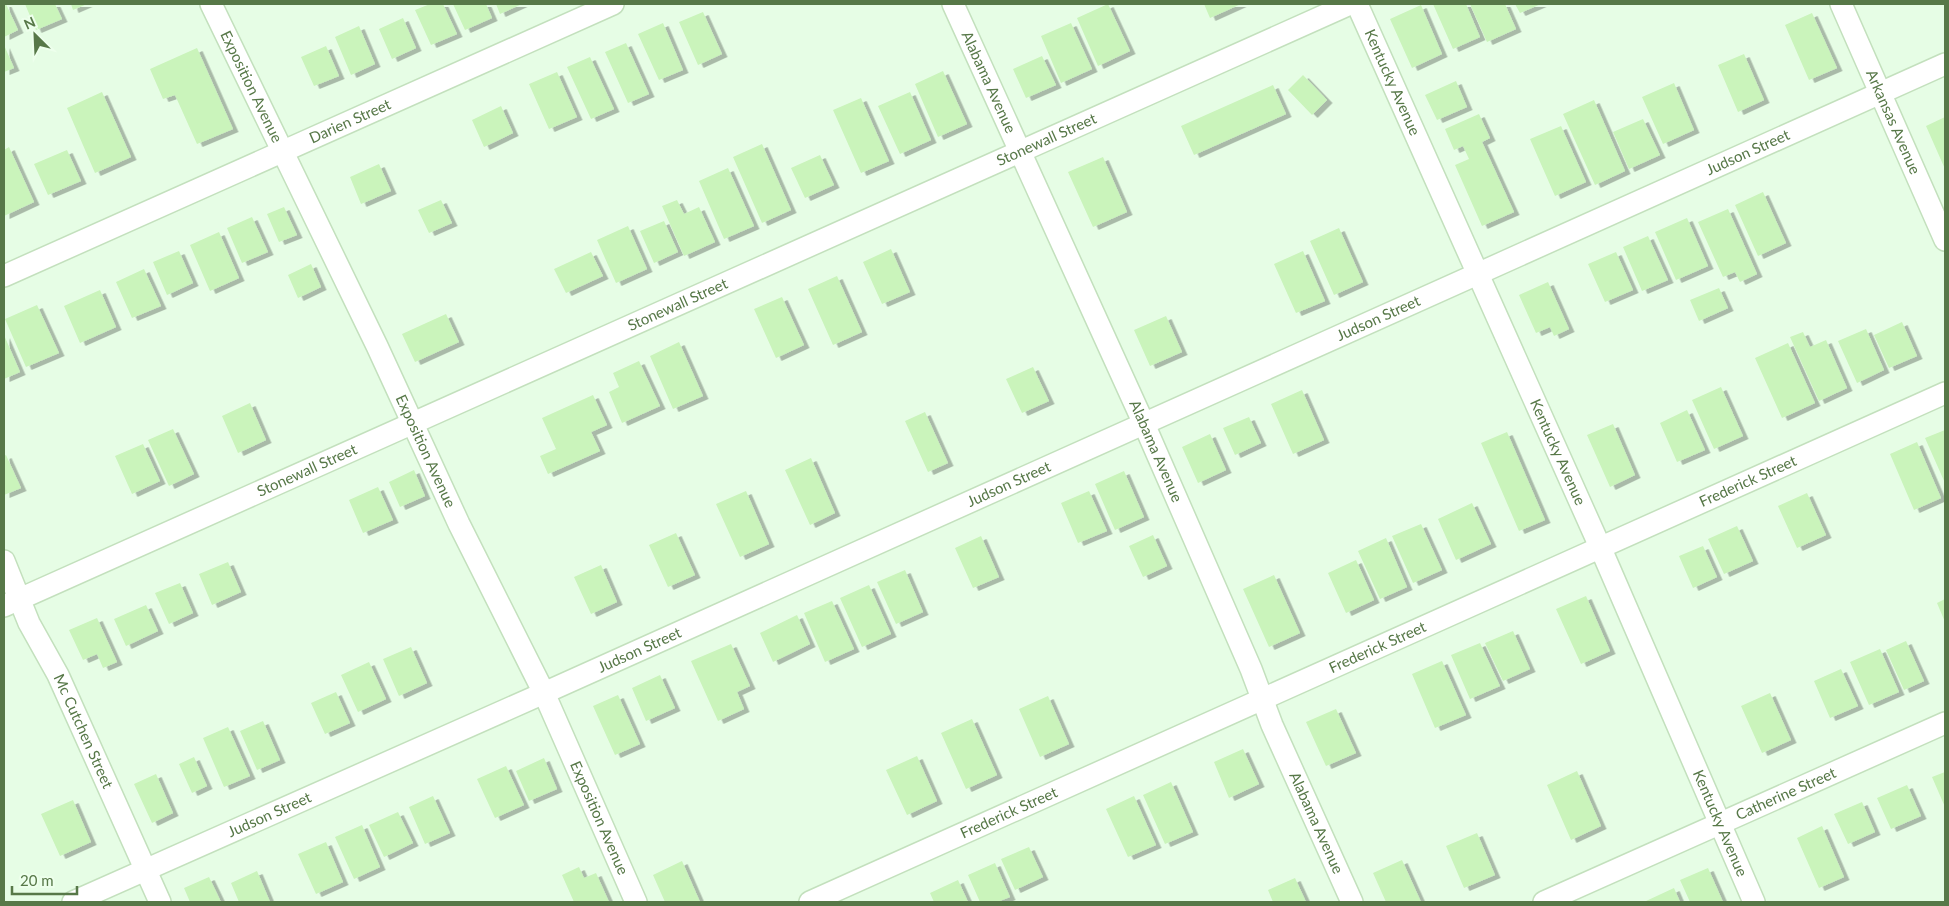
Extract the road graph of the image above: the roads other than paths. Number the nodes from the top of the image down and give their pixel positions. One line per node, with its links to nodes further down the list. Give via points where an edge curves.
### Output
1 (211, 4): 10 (street, Exposition Avenue)
2 (614, 4): 10 (street, Darien Street)
3 (953, 4): 9 (street, Alabama Avenue)
4 (1350, 4): 9 (street, Stonewall Street)
5 (1357, 4): 12 (street, Kentucky Avenue)
6 (1842, 4): 8 (street, Arkansas Avenue)
7 (1945, 64): 8 (street, Judson Street)
8 (1880, 93): 11 (street, Arkansas Avenue); 12 (street, Judson Street)
9 (1020, 151): 15 (street, Stonewall Street); 16 (street, Alabama Avenue)
10 (283, 152): 13 (street, Darien Street); 15 (street, Exposition Avenue)
11 (1945, 240)
12 (1479, 274): 16 (street, Judson Street); 17 (street, Kentucky Avenue)
13 (4, 276)
14 (1945, 393): 17 (street, Frederick Street)
15 (412, 422): 19 (street, Stonewall Street); 20 (street, Exposition Avenue)
16 (1144, 424): 20 (street, Judson Street); 21 (street, Alabama Avenue)
17 (1601, 549): 21 (street, Frederick Street); 23 (street, Kentucky Avenue)
18 (4, 561): 19 (street, Mc Cutchen Street)
19 (12, 602): 24 (street, Mc Cutchen Street, via 30,623 58,675)
20 (544, 693): 24 (street, Judson Street); 27 (street, Exposition Avenue)
21 (1263, 699): 28 (street, Frederick Street); 29 (street, Alabama Avenue)
22 (1945, 723): 23 (street, Catherine Street)
23 (1719, 824): 30 (street, Catherine Street); 31 (street, Kentucky Avenue)
24 (146, 870): 25 (street, Judson Street); 26 (street, Mc Cutchen Street)
25 (73, 902)
26 (160, 902)
27 (636, 902)
28 (810, 902)
29 (1352, 902)
30 (1544, 902)
31 (1754, 902)

